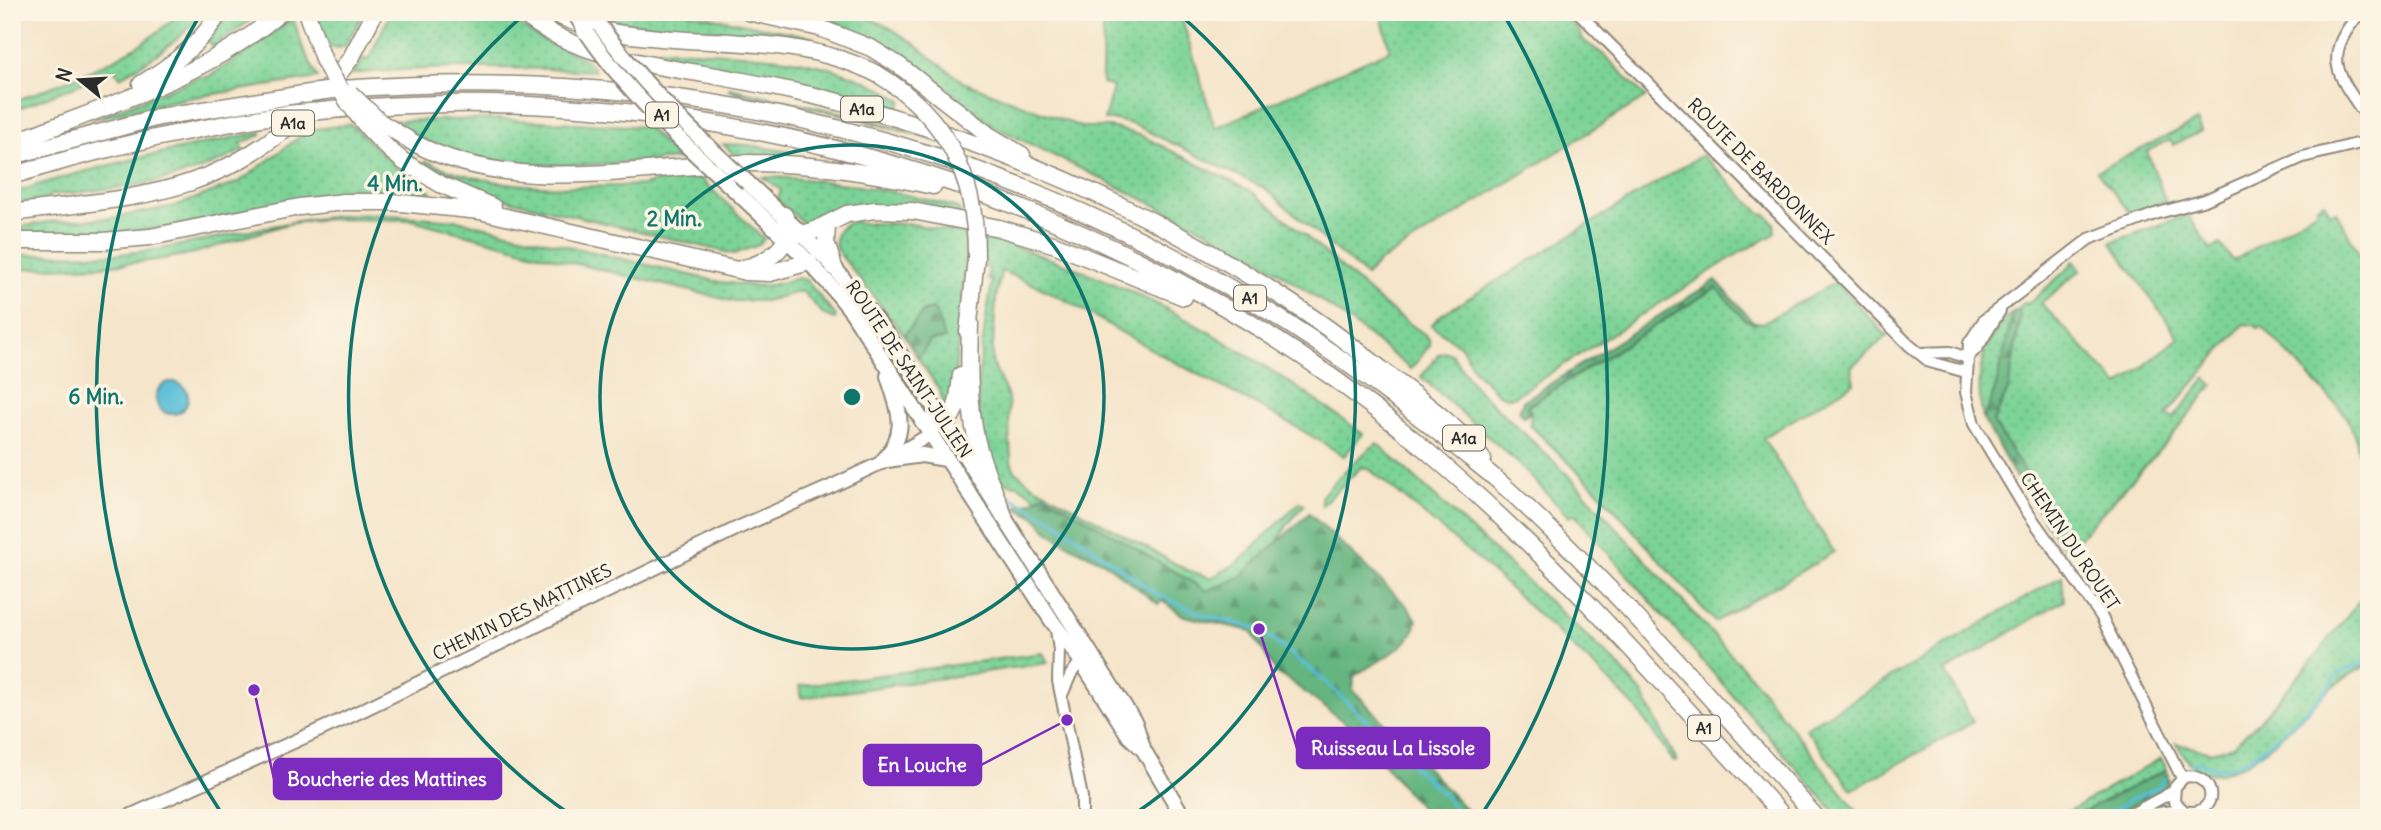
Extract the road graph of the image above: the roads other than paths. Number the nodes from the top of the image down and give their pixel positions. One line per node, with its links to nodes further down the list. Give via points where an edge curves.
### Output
1 (220, 12): 14 (highway, via 176,61)
2 (281, 12): 14 (highway, via 204,65)
3 (306, 12): 13 (highway)
4 (375, 12): 22 (highway, A1a, via 351,58 320,97 272,140 238,162 166,191)
5 (521, 12): 20 (highway, A1a, via 562,38 606,54 854,106)
6 (552, 12): 34 (highway, bridge, via 620,34 802,49 846,60 896,85 936,124 952,148 972,201 976,258)
7 (574, 12): 12 (main road, ROUTE DE SAINT-JULIEN, bridge)
8 (748, 12): 20 (highway, via 820,29 871,48 990,136)
9 (1578, 12): 33 (street, ROUTE DE BARDONNEX)
10 (2361, 12): 15 (street, via 2341,38 2337,62)
11 (593, 13): 12 (highway, bridge); 23 (main road, ROUTE DE SAINT-JULIEN, bridge, via 662,102)
12 (585, 31): 27 (main road, ROUTE DE SAINT-JULIEN, bridge, via 642,103)
13 (324, 61): 21 (highway, bridge, via 369,114 392,131 466,163 523,174 565,175 788,164 862,172); 24 (highway, bridge, via 359,120 403,161 447,188)
14 (93, 111): 17 (highway)
15 (2369, 120)
16 (2369, 141): 36 (street, via 2303,157 2205,200 2099,234 1984,320 1969,343)
17 (12, 143)
18 (12, 156): 41 (highway, A1, bridge, via 159,117 310,93 399,85 613,90 809,121 966,165 1115,226 1289,322 1366,375)
19 (12, 176): 21 (highway, A1, bridge, via 162,136 287,114 401,104 504,103 597,108 754,129 840,148)
20 (1067, 180): 41 (highway, A1a, via 1203,249 1349,344 1464,438)
21 (994, 199): 32 (highway, A1, via 1130,258)
22 (12, 213)
23 (784, 215): 26 (main road, ROUTE DE SAINT-JULIEN); 27 (highway)
24 (531, 221): 28 (highway, via 437,205 344,202 150,237); 31 (highway)
25 (827, 224): 26 (highway); 30 (highway, via 826,243); 32 (highway, via 846,214 875,210 968,221 1118,268)
26 (802, 234): 27 (highway); 30 (main road, ROUTE DE SAINT-JULIEN)
27 (786, 238): 29 (main road, ROUTE DE SAINT-JULIEN); 31 (highway, via 765,260)
28 (12, 241)
29 (809, 262): 31 (highway, via 766,273); 35 (main road, ROUTE DE SAINT-JULIEN, via 848,306)
30 (834, 267): 38 (main road, ROUTE DE SAINT-JULIEN, via 890,338)
31 (734, 269)
32 (1260, 330): 52 (highway, A1, via 1377,411 1520,534 1623,639)
33 (1920, 353): 36 (street, via 1950,352); 37 (street, ROUTE DE BARDONNEX, via 1930,362)
34 (967, 354): 38 (highway, via 956,408); 42 (highway, via 979,449)
35 (881, 355): 38 (main road, ROUTE DE SAINT-JULIEN); 40 (main road, via 901,422 896,443)
36 (1967, 358): 37 (street, CHEMIN DU ROUET)
37 (1966, 372): 46 (street, CHEMIN DU ROUET, via 1967,400 1977,429 2026,510 2101,616)
38 (937, 429): 39 (main road, ROUTE DE SAINT-JULIEN); 40 (main road, CHEMIN DES MATTINES); 42 (main road, ROUTE DE SAINT-JULIEN)
39 (946, 459): 40 (main road, via 922,455); 43 (main road, ROUTE DE SAINT-JULIEN)
40 (884, 461): 49 (main road, CHEMIN DES MATTINES)
41 (1502, 484): 53 (highway, A1, via 1615,595)
42 (1004, 516): 44 (main road, ROUTE DE SAINT-JULIEN)
43 (1052, 621): 44 (main road, ROUTE DE SAINT-JULIEN); 45 (street, via 1058,637)
44 (1085, 657): 45 (street, via 1070,674); 51 (main road, ROUTE DE SAINT-JULIEN, via 1135,723 1143,749)
45 (1062, 695): 50 (street)
46 (2182, 778): 47 (street); 48 (street, via 2198,777 2210,793 2203,808)
47 (2174, 791): 48 (street, via 2176,804); 54 (street)
48 (2184, 811): 55 (street)
49 (125, 818)
50 (1082, 818)
51 (1184, 818)
52 (1785, 818)
53 (1818, 818)
54 (2124, 818)
55 (2131, 818)

